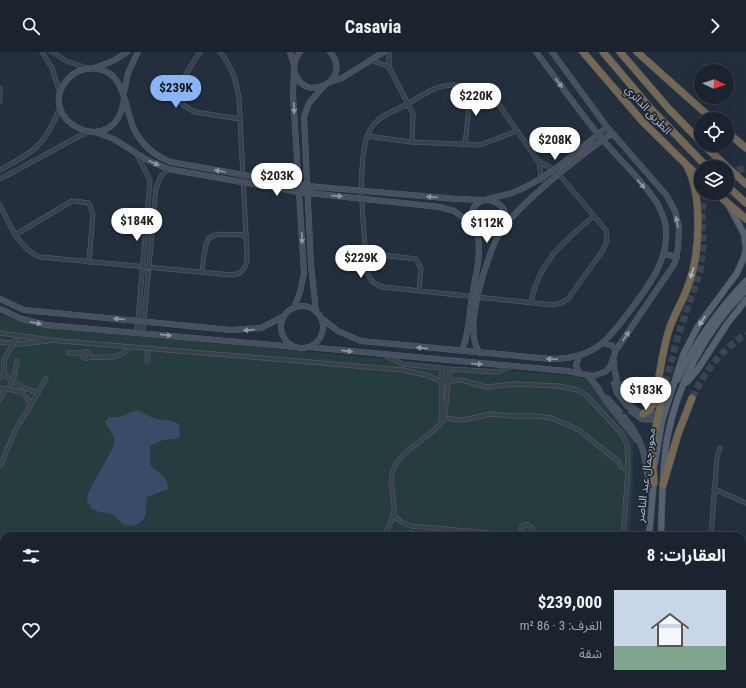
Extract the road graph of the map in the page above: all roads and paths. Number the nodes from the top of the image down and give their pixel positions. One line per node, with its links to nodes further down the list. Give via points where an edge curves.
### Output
1 (42, 52): 25 (street, via 52,68)
2 (52, 52): 21 (street, via 66,61)
3 (128, 52): 21 (street, via 113,61)
4 (138, 52): 26 (street, via 128,73)
5 (200, 52): 31 (street, via 181,86 183,105 195,112)
6 (220, 52): 31 (street, via 235,76)
7 (290, 52): 19 (street)
8 (300, 52): 19 (street)
9 (330, 52): 22 (street, via 336,71)
10 (384, 52): 18 (street)
11 (389, 52): 20 (street)
12 (536, 52): 37 (street, one-way to 37)
13 (552, 52): 32 (street)
14 (584, 52): 50 (highway, الطريق الدائري, via 632,109)
15 (603, 52): 47 (highway, الطريق الدائري, via 655,114)
16 (620, 52): 38 (highway, الطريق الدائري)
17 (637, 52): 30 (highway)
18 (371, 60): 20 (street); 22 (street)
19 (294, 67): 22 (street, via 299,80 308,87); 54 (street, one-way to 54)
20 (389, 67): 28 (street)
21 (92, 68): 25 (street, via 74,74 65,83); 26 (street, via 110,74 116,80)
22 (327, 84): 66 (street, via 309,103 304,117)
23 (471, 88): 28 (street, via 440,86); 33 (street, via 493,96); 43 (street)
24 (0, 89): 27 (street)
25 (61, 95): 29 (street)
26 (124, 98): 35 (street, via 121,113 112,124 104,130); 58 (street, one-way to 26, via 176,163 157,155 146,147 135,131)
27 (0, 101)
28 (409, 103): 39 (street, via 381,118); 42 (street, via 413,114)
29 (60, 104): 34 (street, via 67,120); 53 (street, via 52,127 40,145 30,154)
30 (704, 112)
31 (240, 119): 58 (street)
32 (607, 127): 36 (street); 37 (street)
33 (517, 131): 43 (street, via 487,144); 49 (street)
34 (87, 132): 35 (street); 60 (street)
35 (95, 132): 46 (street)
36 (612, 133): 41 (street); 89 (street, one-way to 36, via 679,228 672,204)
37 (598, 134): 41 (street); 52 (street)
38 (694, 135)
39 (367, 136): 42 (street); 67 (street, via 363,155)
40 (734, 138): 44 (highway)
41 (602, 140): 57 (street); 88 (street, one-way to 88, via 659,207 666,230)
42 (412, 142): 43 (street)
43 (465, 145)
44 (746, 148)
45 (711, 152): 48 (highway)
46 (135, 153): 51 (street, one-way to 51); 79 (street, via 149,178)
47 (700, 160)
48 (720, 160)
49 (538, 161): 52 (street); 59 (street)
50 (687, 166): 55 (highway, الطريق الدائري); 155 (highway, one-way to 155, via 695,192 698,235 695,261 688,286 668,331 653,404)
51 (168, 169): 61 (street); 80 (street, via 158,181)
52 (554, 169): 57 (street); 59 (street)
53 (0, 170)
54 (297, 171): 62 (street); 65 (street)
55 (694, 172)
56 (734, 173): 64 (highway)
57 (559, 175): 63 (street); 77 (street)
58 (243, 176): 61 (street); 62 (street)
59 (542, 178): 63 (street); 72 (street, via 524,188)
60 (0, 179)
61 (243, 182): 68 (street); 86 (street)
62 (285, 182): 65 (street)
63 (547, 184): 82 (street, via 524,203)
64 (746, 184)
65 (298, 185): 66 (street); 68 (street)
66 (307, 186): 67 (street); 70 (street)
67 (363, 190): 71 (street); 72 (street, one-way to 67)
68 (299, 192): 70 (street); 104 (street, one-way to 104, via 304,273)
69 (734, 192): 75 (highway)
70 (307, 193): 71 (street, one-way to 71); 106 (street)
71 (363, 198): 81 (street, via 449,209 459,213); 87 (street)
72 (487, 200): 81 (street, via 475,206); 82 (street, via 495,201 504,209)
73 (725, 200): 74 (highway)
74 (727, 202): 78 (highway); 95 (main road, محور جمال عبد الناصر, via 742,229 746,243 743,262)
75 (746, 203)
76 (0, 205): 85 (street)
77 (594, 216): 102 (street, via 554,252 537,280); 102 (street, via 606,230 607,244 570,296 557,304)
78 (746, 219)
79 (146, 223): 80 (street); 91 (street)
80 (153, 223): 92 (street)
81 (472, 224): 83 (street)
82 (504, 226): 84 (street)
83 (477, 231): 84 (street, via 488,235); 99 (street, via 480,258)
84 (500, 231): 99 (street)
85 (15, 234): 90 (street, via 28,250 40,257); 90 (street, via 72,201 82,201 89,204 93,214)
86 (246, 235): 94 (street, via 216,233 208,237); 94 (street, via 247,261 240,273 232,275)
87 (366, 253): 97 (street, via 368,274 375,284 382,287); 97 (street, via 416,259 421,268)
88 (665, 254): 89 (street); 103 (street, via 658,270)
89 (677, 257): 107 (street, via 670,273)
90 (88, 262): 91 (street)
91 (142, 267): 92 (street); 110 (street)
92 (148, 267): 94 (street); 111 (street)
93 (746, 268): 95 (main road)
94 (202, 272)
95 (734, 277): 146 (main road, محور جمال عبد الناصر, one-way to 146, via 693,335 678,365)
96 (746, 282): 146 (main road, via 708,327)
97 (419, 290): 99 (street)
98 (746, 290): 145 (main road, via 712,332)
99 (475, 296): 102 (street); 125 (street); 127 (street, via 474,338 475,346)
100 (0, 298): 110 (street, one-way to 100, via 24,310)
101 (746, 300): 145 (main road, محور جمال عبد الناصر, via 720,333 695,374)
102 (531, 302)
103 (632, 307): 107 (street); 118 (street)
104 (294, 308): 106 (street, via 306,306); 108 (street)
105 (0, 309): 112 (street, one-way to 112, via 32,323)
106 (316, 312): 109 (street)
107 (641, 314): 124 (street, one-way to 107)
108 (284, 316): 111 (street, one-way to 111, via 267,326 248,330 220,330); 120 (street, via 281,326 284,337)
109 (321, 318): 121 (street, via 321,335 314,345); 125 (street, one-way to 109, via 361,341 338,331)
110 (137, 320): 111 (street); 112 (street)
111 (144, 321): 113 (street)
112 (136, 332): 113 (street)
113 (143, 332): 120 (street, one-way to 120)
114 (0, 333): 115 (street); 117 (street)
115 (18, 336): 116 (street); 119 (street)
116 (50, 340): 119 (street); 122 (street)
117 (0, 343): 119 (street)
118 (604, 343): 124 (street); 129 (street)
119 (13, 344): 139 (street, via 4,359)
120 (296, 347): 121 (street)
121 (308, 347): 128 (street, one-way to 128)
122 (131, 348): 123 (street); 126 (street, via 116,357 84,358 84,353)
123 (148, 349): 131 (street); 142 (street, via 403,370)
124 (616, 350): 132 (street)
125 (462, 352): 127 (street)
126 (70, 353)
127 (480, 353): 129 (street, one-way to 127, via 551,359)
128 (384, 355): 133 (street, one-way to 133); 134 (street, via 403,364)
129 (579, 357): 137 (street, via 576,365)
130 (18, 361): 141 (street)
131 (147, 361)
132 (614, 361): 136 (street); 138 (street, via 605,372)
133 (511, 367): 135 (street, via 498,372); 137 (street)
134 (442, 368): 135 (street); 142 (street)
135 (450, 369): 143 (street)
136 (614, 371): 155 (street, via 623,395); 157 (street, via 616,390 629,409 642,419)
137 (579, 373): 138 (street)
138 (587, 375): 144 (street)
139 (2, 376): 141 (street)
140 (46, 379): 150 (street)
141 (11, 380): 148 (street, via 11,385); 150 (street)
142 (442, 382): 143 (street); 156 (street)
143 (449, 382): 156 (street); 160 (street, via 462,380 486,387 514,384 558,386 583,392 622,434 627,445)
144 (596, 386): 159 (street); 159 (street, via 638,435)
145 (683, 386): 165 (main road, محور جمال عبد الناصر, via 667,439)
146 (674, 387): 164 (main road, محور جمال عبد الناصر, via 660,430)
147 (0, 388): 148 (street)
148 (7, 389): 152 (street); 153 (street, via 22,392)
149 (663, 393): 154 (highway)
150 (38, 394): 153 (street)
151 (692, 398): 165 (highway)
152 (0, 399)
153 (31, 404): 162 (street, via 9,443)
154 (658, 412): 155 (street); 157 (highway)
155 (643, 414)
156 (443, 419): 161 (street, via 463,420 491,414 551,418 576,427); 169 (street, via 412,447 394,468 391,481)
157 (657, 420): 164 (highway, via 652,452)
158 (720, 448): 166 (street)
159 (645, 454): 167 (street)
160 (628, 457): 161 (street); 163 (street)
161 (619, 462): 163 (street, via 621,468)
162 (0, 466)
163 (628, 470): 175 (street)
164 (654, 483): 167 (main road, محور جمال عبد الناصر)
165 (663, 485): 177 (main road, محور جمال عبد الناصر)
166 (714, 489): 168 (street); 178 (street)
167 (652, 501): 176 (main road, محور جمال عبد الناصر)
168 (746, 503)
169 (393, 515): 170 (street, via 401,522 412,526); 171 (street)
170 (450, 531): 172 (street)
171 (386, 532)
172 (464, 532)
173 (521, 532): 174 (street, via 522,526 527,524 532,528)
174 (532, 532)
175 (623, 532)
176 (649, 532)
177 (661, 532)
178 (710, 532)

